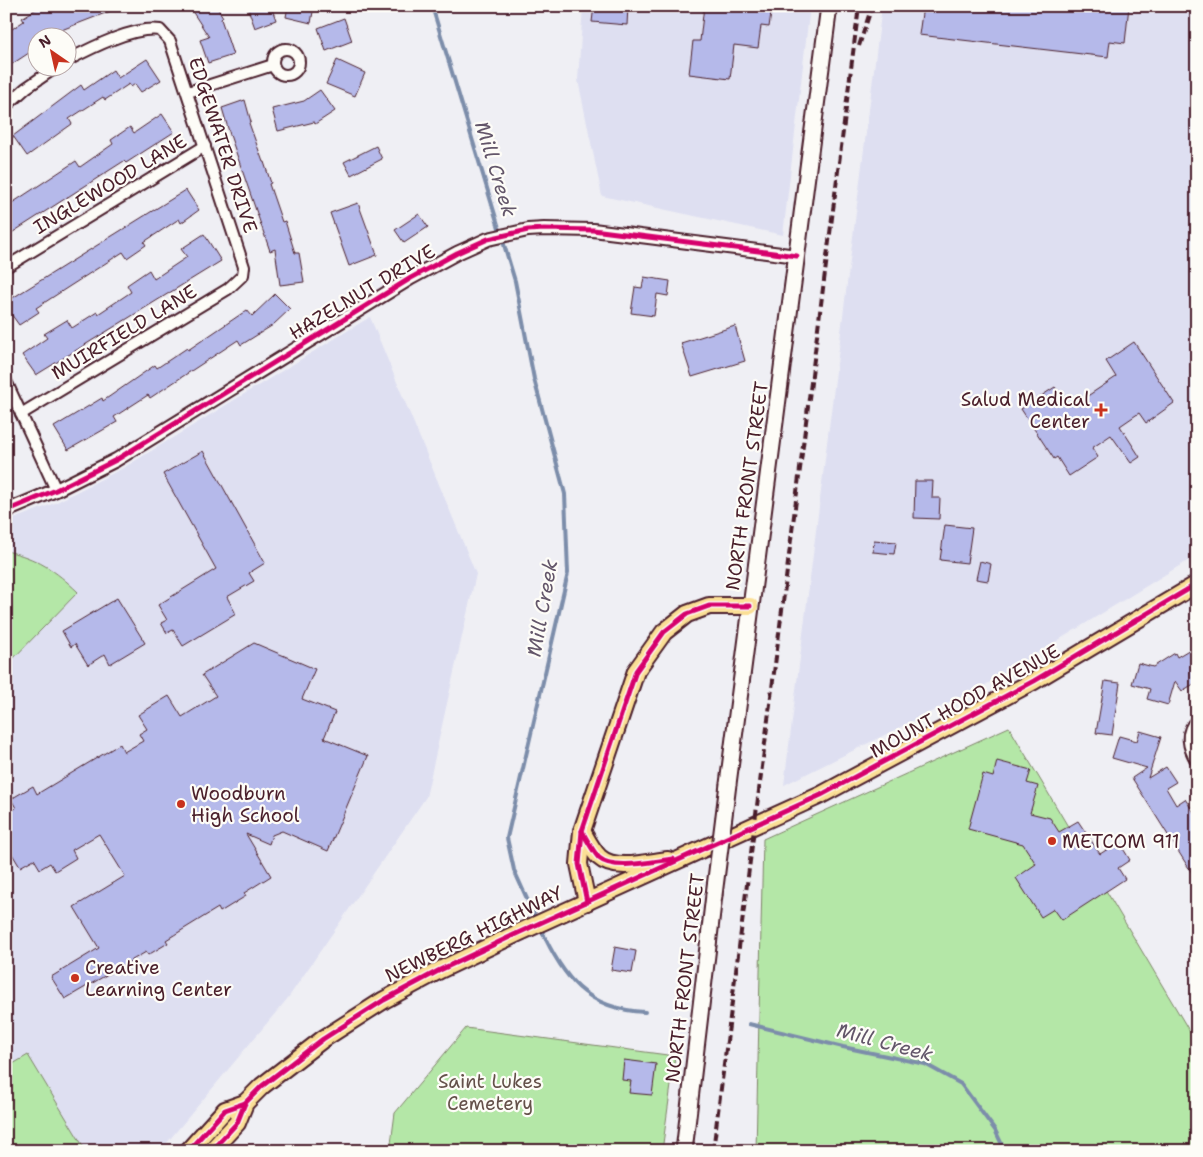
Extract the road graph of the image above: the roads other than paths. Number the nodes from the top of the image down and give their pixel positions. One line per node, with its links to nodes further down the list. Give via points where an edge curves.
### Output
1 (829, 6): 8 (main road, NORTH FRONT STREET)
2 (78, 55): 5 (street, EDGEWATER DRIVE, via 144,30 160,30 170,40)
3 (273, 65): 5 (street)
4 (40, 78): 6 (street)
5 (188, 92): 7 (street, EDGEWATER DRIVE)
6 (6, 106)
7 (205, 146): 9 (street, INGLEWOOD LANE); 10 (street, EDGEWATER DRIVE, via 242,258)
8 (797, 256): 13 (street, HAZELNUT DRIVE, via 584,229 544,229 488,239 412,278 116,460); 16 (main road, NORTH FRONT STREET)
9 (6, 267)
10 (242, 276): 12 (street, MUIRFIELD LANE, via 228,289)
11 (6, 381): 12 (street)
12 (21, 414): 13 (street)
13 (56, 490): 14 (street, HAZELNUT DRIVE)
14 (6, 511)
15 (1197, 584): 20 (main road, MOUNT HOOD AVENUE, via 952,727)
16 (750, 606): 19 (main road, via 693,610 672,625 649,650 631,681); 26 (main road, NORTH FRONT STREET, bridge)
17 (1197, 720): 18 (street, via 1188,736 1188,745)
18 (1197, 762)
19 (582, 831): 21 (main road, via 598,857 612,864); 22 (main road, via 579,864)
20 (741, 833): 21 (main road, NEWBERG HIGHWAY)
21 (685, 858): 22 (main road, NEWBERG HIGHWAY)
22 (587, 902): 23 (main road, NEWBERG HIGHWAY, via 440,970 384,1000 300,1055)
23 (245, 1103): 24 (main road, NEWBERG HIGHWAY, via 225,1110); 25 (main road, NEWBERG HIGHWAY, via 237,1123)
24 (188, 1151)
25 (211, 1151)
26 (684, 1151)

